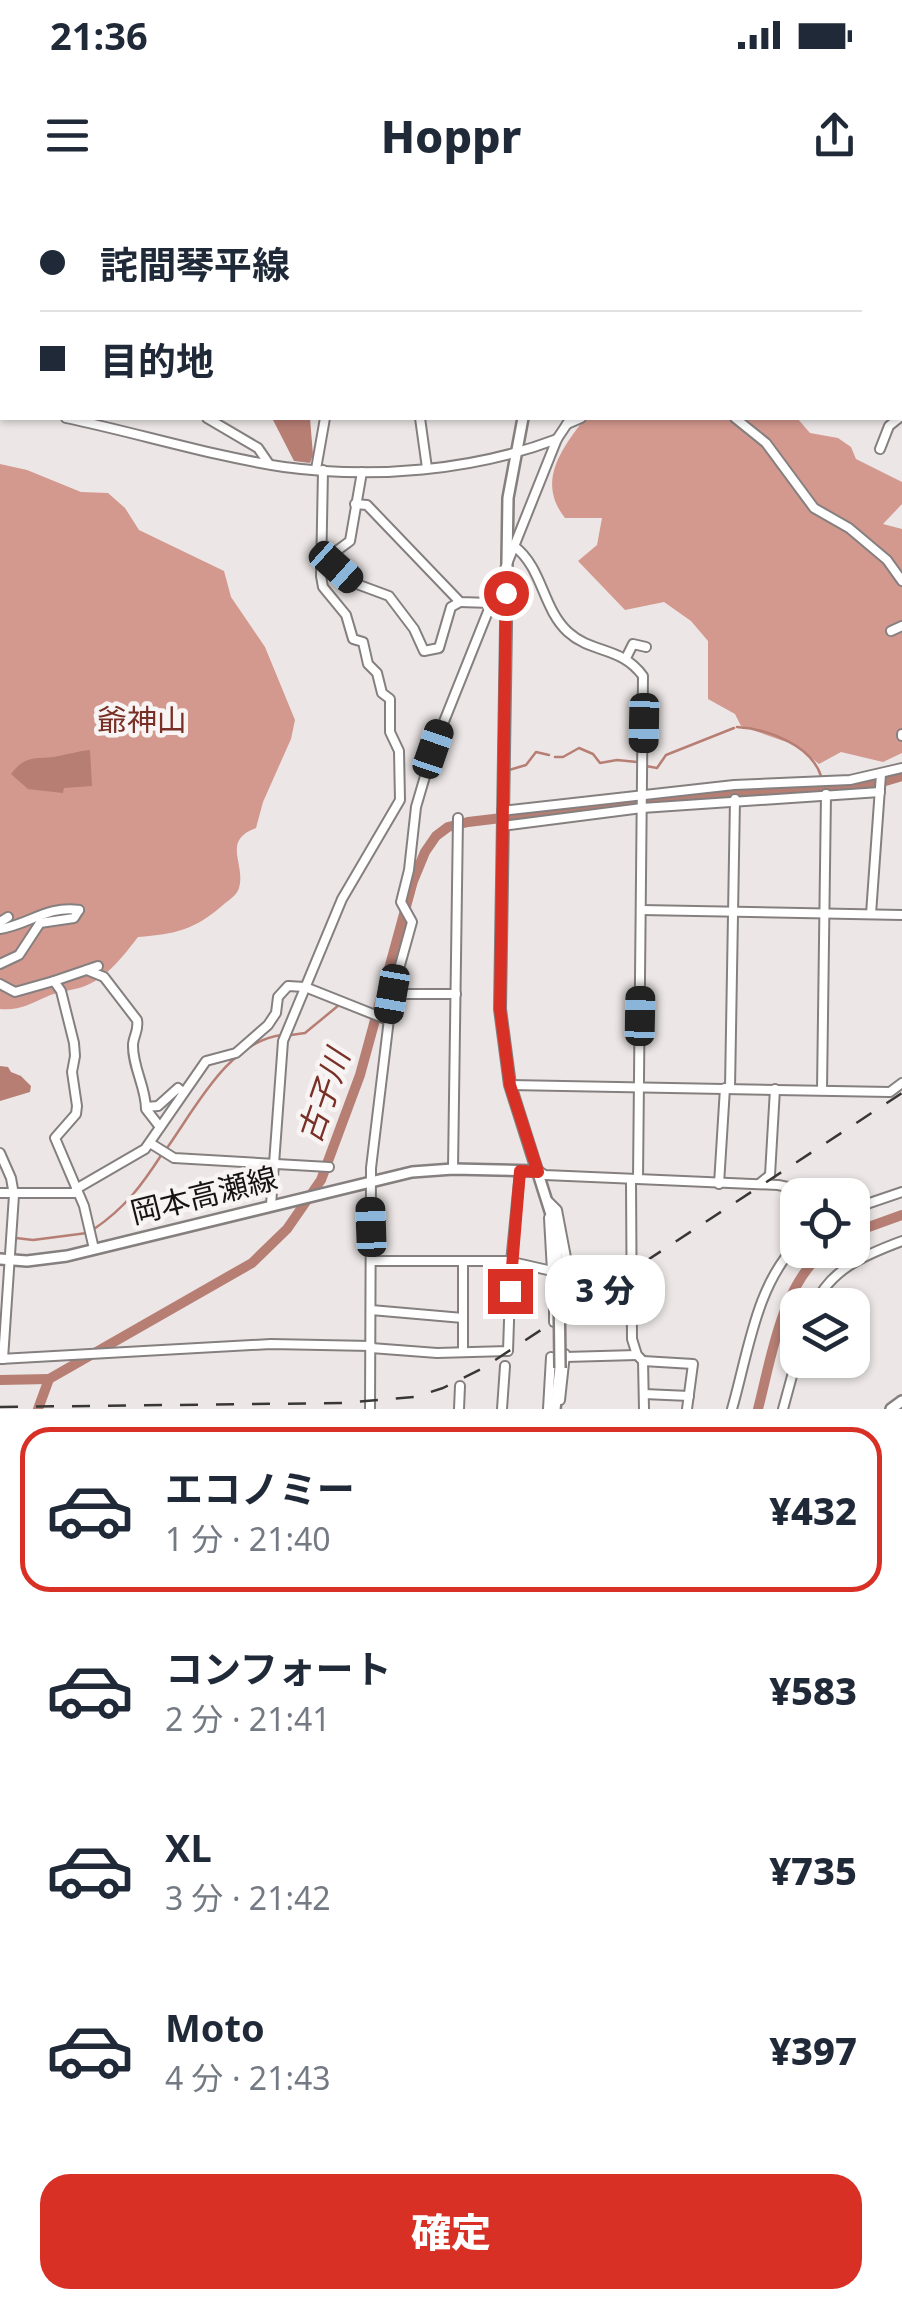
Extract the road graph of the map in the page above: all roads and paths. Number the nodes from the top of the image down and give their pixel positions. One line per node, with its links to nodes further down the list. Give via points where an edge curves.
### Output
1 (75, 420): 12 (street)
2 (210, 420): 12 (street, via 258,448)
3 (326, 420): 14 (street)
4 (420, 420): 13 (street)
5 (522, 420): 11 (main road)
6 (737, 420): 20 (street, via 766,443 814,508 849,528)
7 (896, 420): 10 (street)
8 (569, 421): 9 (street)
9 (558, 440): 11 (street); 17 (street)
10 (880, 449)
11 (514, 454): 13 (street); 19 (main road)
12 (268, 464): 14 (street)
13 (427, 468): 15 (street)
14 (320, 469): 15 (street); 18 (street)
15 (362, 472): 16 (street)
16 (356, 504): 18 (street, via 350,541); 21 (street, via 367,505)
17 (514, 546): 19 (street); 26 (street, via 532,564 546,602 568,632)
18 (321, 559): 21 (street, via 354,583 388,596 424,651 440,648 452,607); 51 (street, via 323,588 346,615 353,639 363,642 390,700 401,792 342,899)
19 (506, 565): 22 (street); 36 (main road)
20 (902, 581)
21 (460, 602): 22 (street)
22 (490, 603): 52 (street, via 416,807 403,904 412,922)
23 (902, 626): 24 (street)
24 (891, 631)
25 (646, 648): 26 (street, via 633,644)
26 (626, 658): 32 (street, via 645,688)
27 (902, 768): 28 (street)
28 (881, 774): 29 (street); 30 (street)
29 (734, 785): 32 (street); 33 (street)
30 (880, 791): 31 (street); 43 (street)
31 (826, 794): 33 (street); 42 (street)
32 (643, 795): 34 (street); 35 (street)
33 (735, 800): 35 (street); 41 (street)
34 (552, 805): 36 (street); 38 (street)
35 (642, 808): 38 (street); 40 (street)
36 (502, 811): 39 (main road)
37 (458, 818): 53 (street)
38 (552, 819): 39 (street)
39 (502, 826): 56 (main road, via 500,1009)
40 (642, 910): 41 (street); 57 (street)
41 (733, 912): 42 (street); 58 (street)
42 (823, 913): 43 (street); 60 (street)
43 (871, 914): 44 (street)
44 (902, 915)
45 (3, 923): 46 (street, via 14,927 45,912 78,910 74,918 40,923 19,955)
46 (0, 964)
47 (98, 966): 48 (street)
48 (87, 970): 49 (street); 62 (street, via 104,978 137,1020 133,1046)
49 (54, 981): 50 (street, via 15,992); 76 (street, via 74,1043 78,1106 55,1138)
50 (0, 984)
51 (304, 987): 54 (street); 61 (street, via 282,990 268,1025 236,1053 206,1060); 66 (street, via 280,1057)
52 (392, 994): 53 (street); 54 (street)
53 (456, 994): 68 (street)
54 (386, 1019): 72 (street)
55 (902, 1083): 60 (street, via 890,1092)
56 (510, 1085): 57 (street); 70 (main road)
57 (638, 1087): 58 (street); 71 (street)
58 (728, 1088): 59 (street); 73 (street)
59 (774, 1089): 60 (street); 74 (street, via 770,1175)
60 (822, 1090)
61 (183, 1092): 62 (street, via 178,1088 158,1106); 63 (street)
62 (146, 1107): 63 (street)
63 (160, 1127): 64 (street)
64 (150, 1143): 66 (street, via 174,1158); 76 (street)
65 (0, 1153): 79 (street)
66 (273, 1164): 67 (street); 82 (street)
67 (330, 1167)
68 (453, 1169): 69 (main road, 岡本高瀬線); 72 (main road, 岡本高瀬線)
69 (520, 1171): 70 (main road, 岡本高瀬線); 87 (street)
70 (538, 1172): 71 (street); 80 (main road)
71 (635, 1180): 73 (street); 91 (street)
72 (370, 1181): 82 (main road, 岡本高瀬線); 86 (street)
73 (719, 1184): 74 (street)
74 (759, 1184): 75 (street)
75 (780, 1187)
76 (77, 1191): 79 (street); 84 (street)
77 (902, 1192): 81 (street)
78 (0, 1194): 79 (street)
79 (14, 1195): 85 (street)
80 (547, 1201): 90 (street, via 558,1210); 92 (main road)
81 (870, 1203)
82 (272, 1205): 84 (main road, 岡本高瀬線)
83 (902, 1245): 93 (street, via 884,1248)
84 (94, 1249): 85 (main road, 岡本高瀬線, via 45,1260)
85 (4, 1259): 102 (street)
86 (372, 1260): 88 (street); 94 (street)
87 (510, 1262): 88 (street); 92 (street); 99 (street, via 508,1351)
88 (463, 1263): 96 (street)
89 (780, 1263): 115 (street, via 766,1288)
90 (568, 1268): 91 (street); 92 (street)
91 (631, 1268): 101 (street, via 632,1339)
92 (558, 1278): 95 (street); 97 (street); 112 (main road, bridge, via 560,1368)
93 (826, 1288)
94 (371, 1310): 96 (street); 98 (street)
95 (565, 1312)
96 (463, 1318): 99 (street)
97 (554, 1322)
98 (371, 1347): 99 (street); 102 (street, via 271,1344); 109 (street)
99 (462, 1350)
100 (551, 1357): 112 (street)
101 (640, 1358): 106 (street); 107 (street, via 693,1364); 112 (street, via 565,1354)
102 (2, 1359)
103 (506, 1366): 111 (street, via 498,1394)
104 (791, 1378): 116 (street)
105 (460, 1386): 110 (street)
106 (644, 1394): 107 (street); 113 (street)
107 (689, 1396): 114 (street)
108 (902, 1402): 117 (main road)
109 (370, 1409)
110 (459, 1409)
111 (502, 1409)
112 (553, 1409)
113 (644, 1409)
114 (687, 1409)
115 (732, 1409)
116 (783, 1409)
117 (891, 1409)

